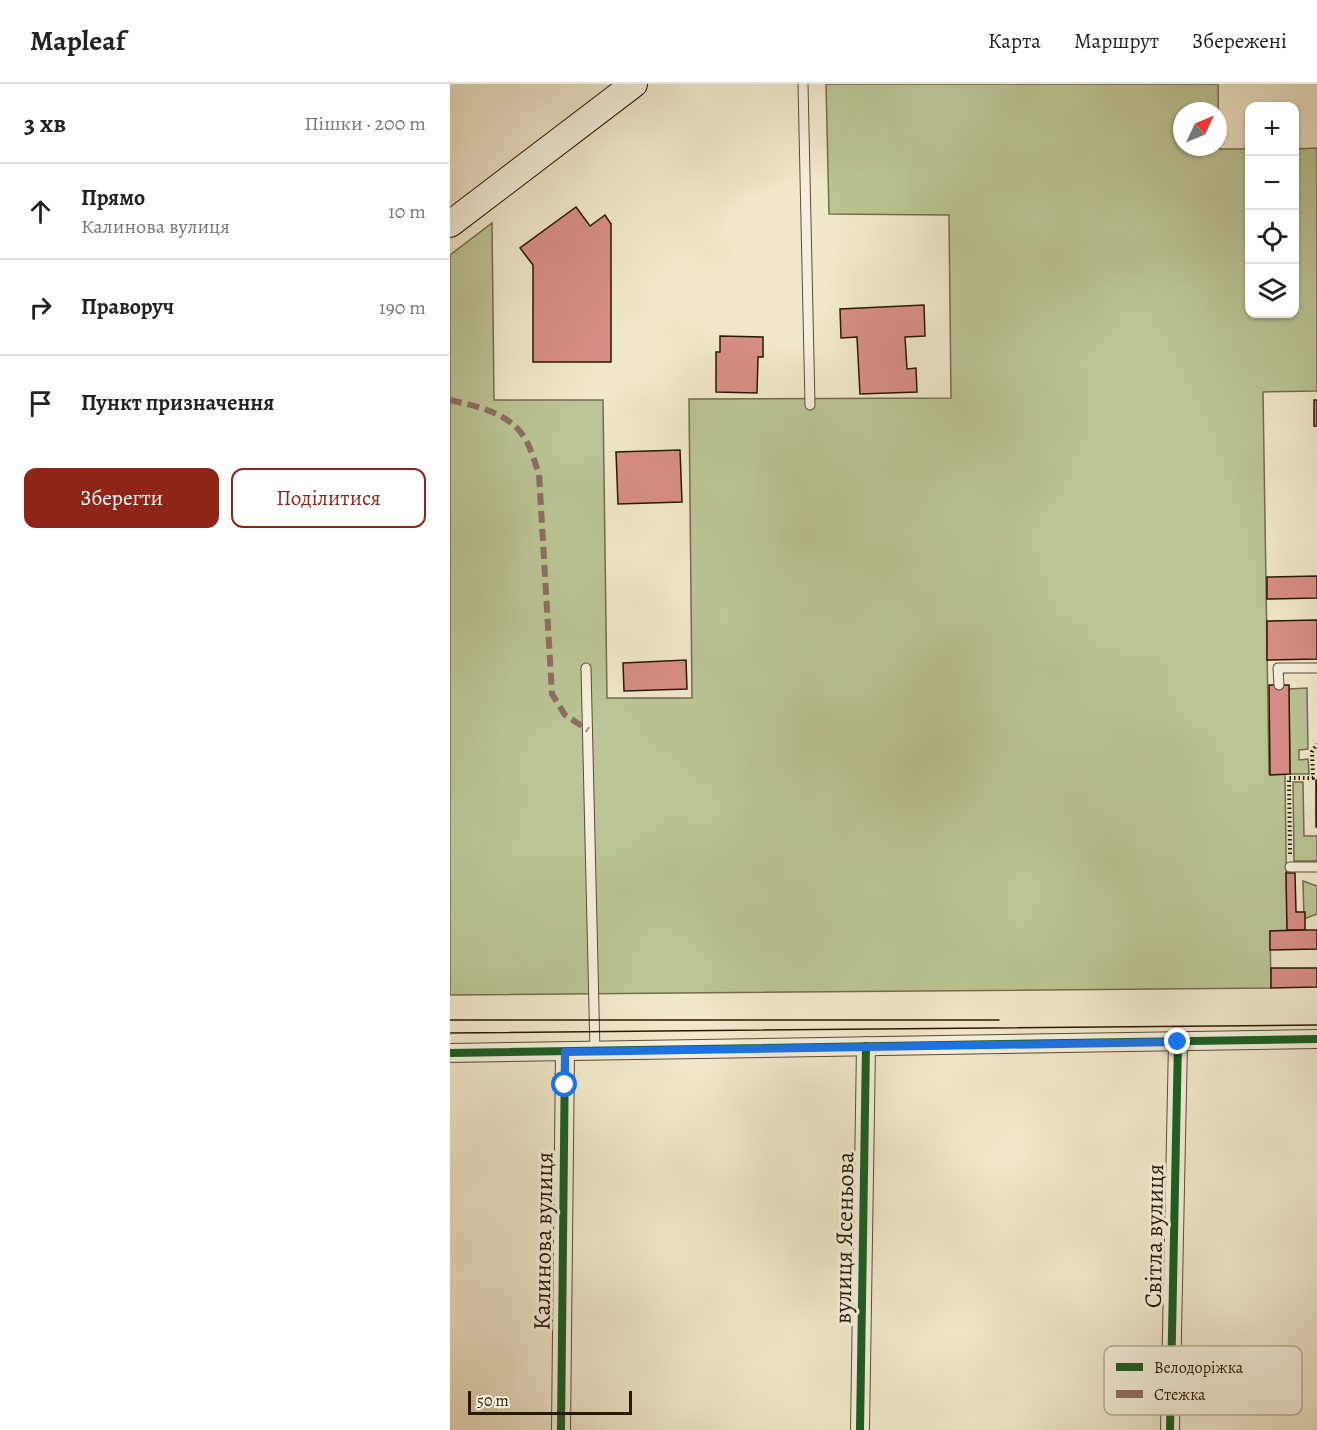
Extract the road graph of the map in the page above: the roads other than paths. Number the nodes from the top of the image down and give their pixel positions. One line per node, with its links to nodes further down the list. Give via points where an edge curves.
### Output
1 (634, 84): 3 (main road)
2 (802, 84): 4 (lane)
3 (450, 224)
4 (810, 405)
5 (586, 668): 14 (lane)
6 (1317, 668): 7 (lane, via 1278,668)
7 (1279, 685)
8 (1290, 867): 9 (lane)
9 (1317, 867)
10 (1317, 1039): 11 (street)
11 (1178, 1042): 12 (street); 16 (street, Світла вулиця)
12 (866, 1046): 14 (street); 19 (street, вулиця Ясеньова)
13 (565, 1052): 14 (street); 15 (street); 18 (street, Калинова вулиця)
14 (595, 1052)
15 (450, 1053)
16 (1172, 1346)
17 (1170, 1415): 20 (street, Світла вулиця)
18 (561, 1430)
19 (860, 1430)
20 (1170, 1430)

